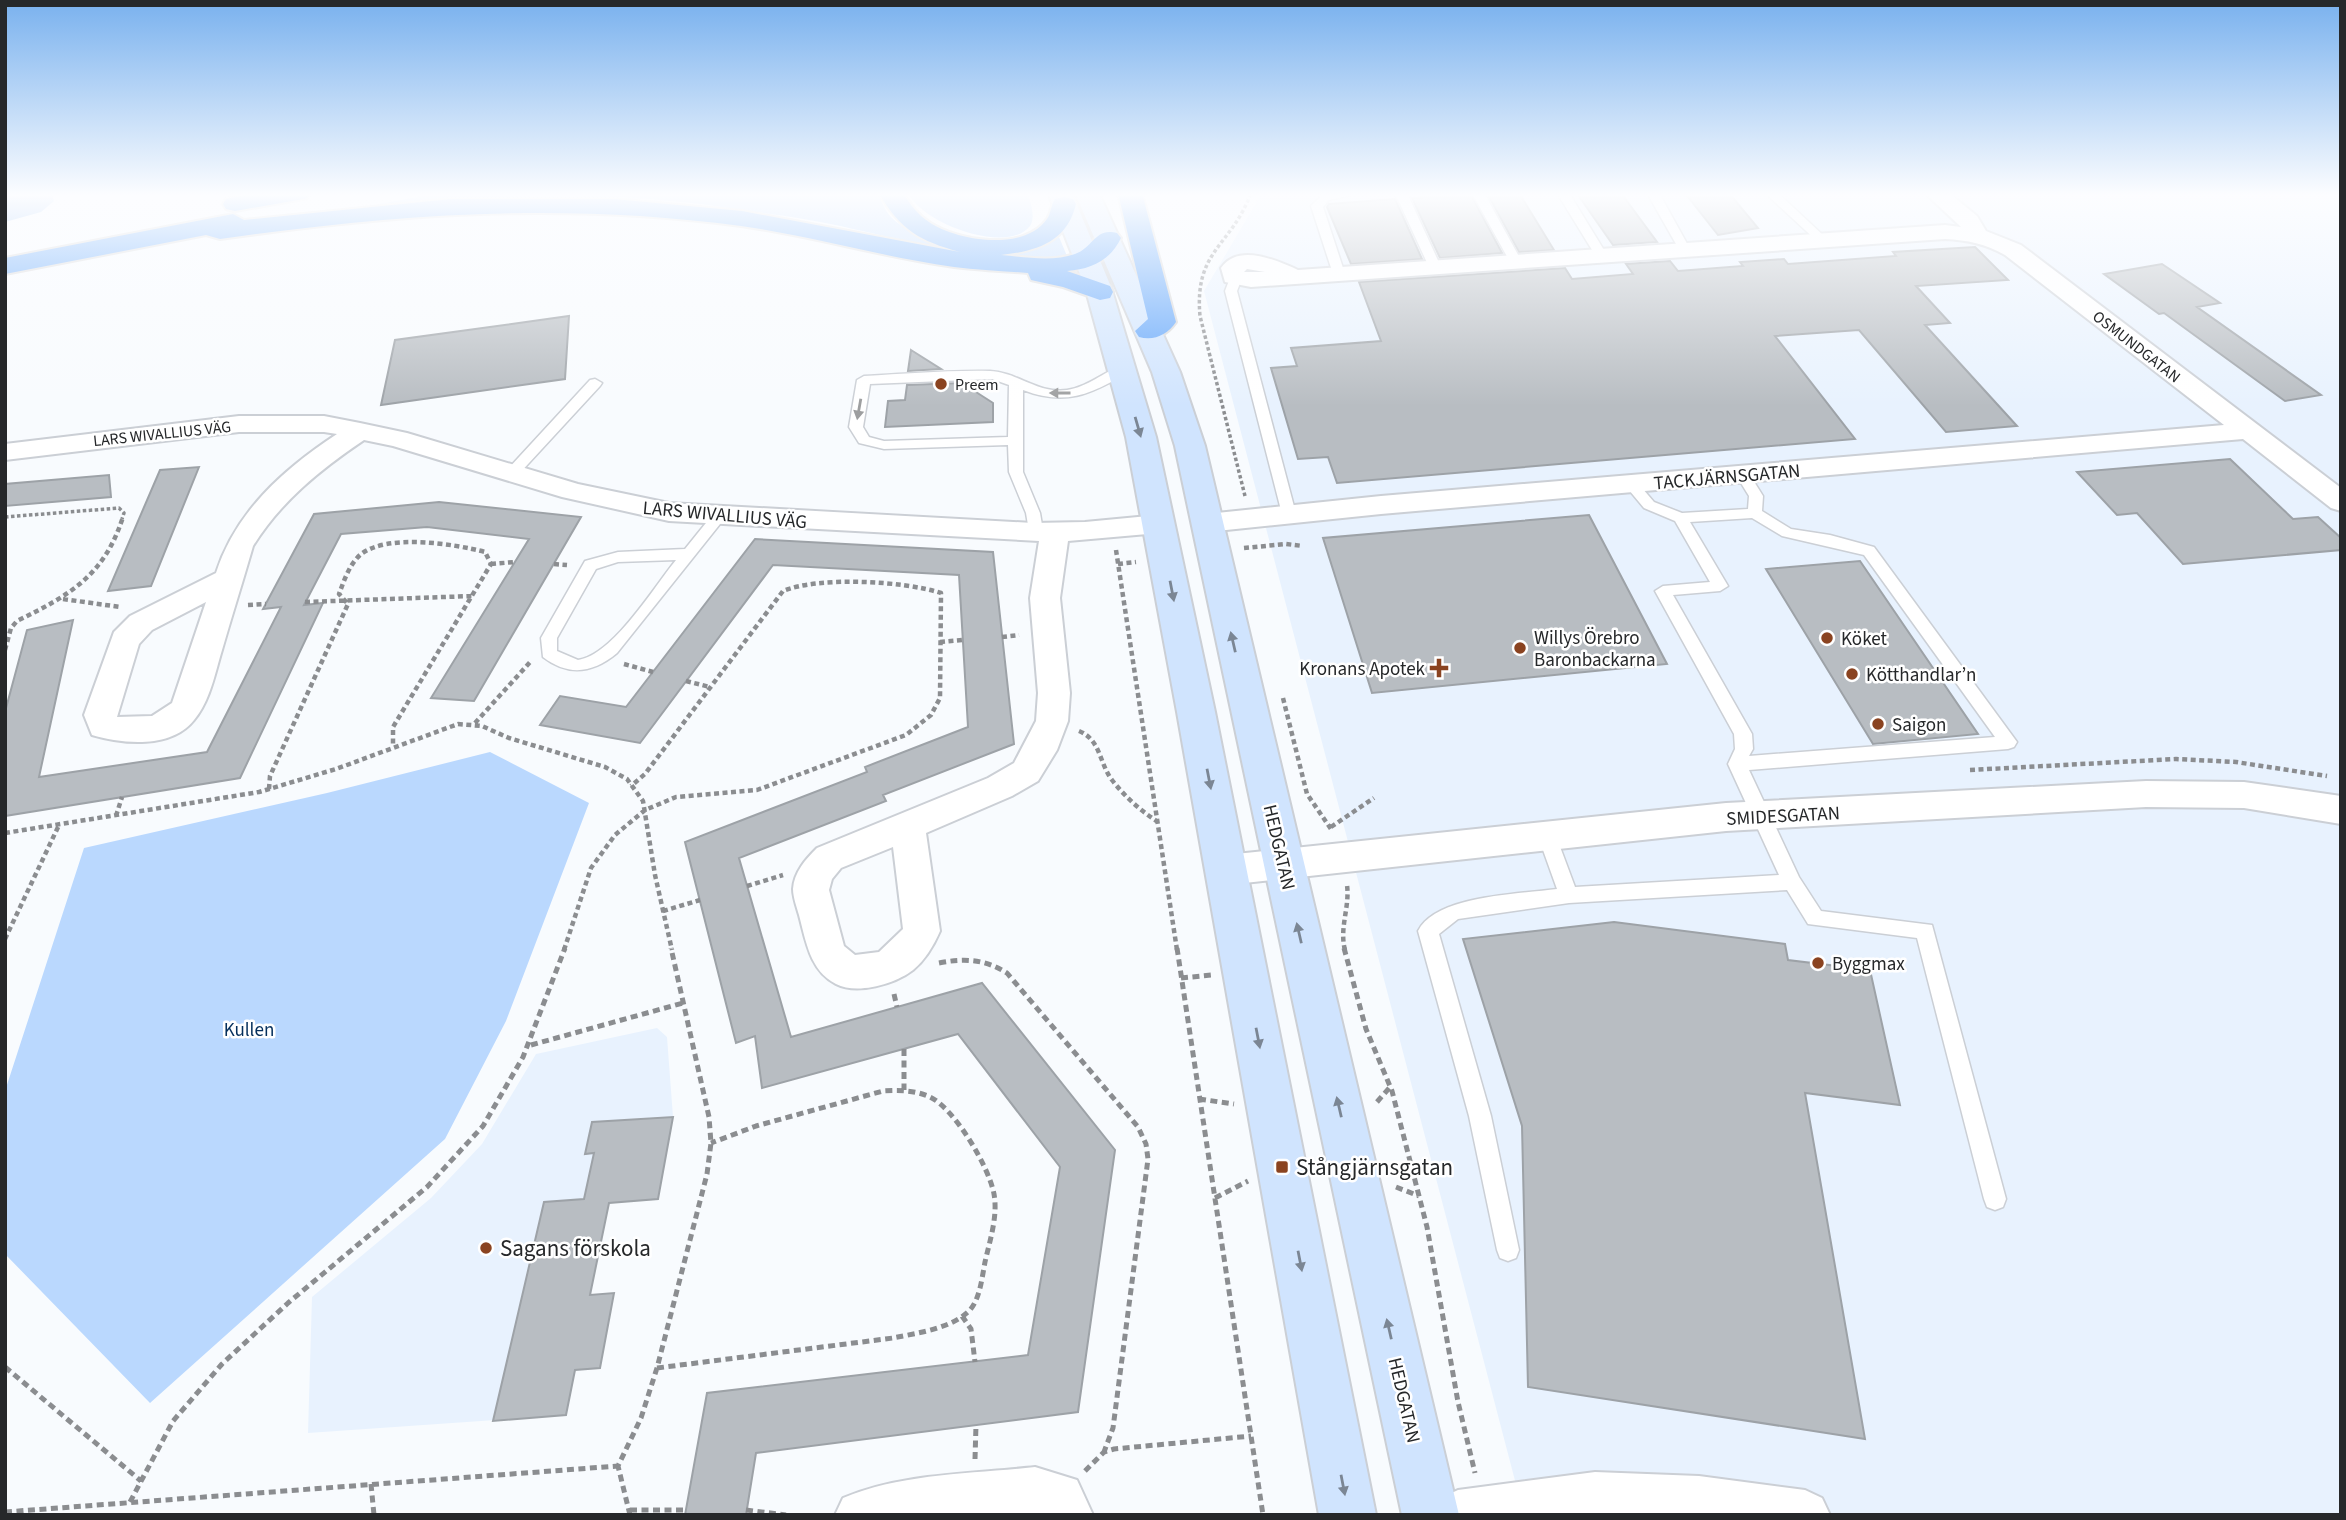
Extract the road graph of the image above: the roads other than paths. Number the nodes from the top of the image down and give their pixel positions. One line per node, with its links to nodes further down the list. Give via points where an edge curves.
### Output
1 (995, 264): 12 (highway)
2 (1067, 264): 12 (highway)
3 (1088, 264): 16 (main road)
4 (1119, 264): 17 (main road, HEDGATAN)
5 (1148, 264): 17 (highway, via 1163,322)
6 (1237, 264): 15 (street, via 1232,268)
7 (1263, 264): 14 (street, via 1296,277)
8 (1336, 264): 14 (lane)
9 (1434, 264): 13 (lane)
10 (1485, 264): 13 (street)
11 (2031, 264): 22 (street, OSMUNDGATAN)
12 (1006, 265): 16 (highway, via 1012,272)
13 (1435, 267): 14 (street)
14 (1339, 274)
15 (1237, 278): 30 (lane, via 1231,291)
16 (1099, 289): 18 (main road)
17 (1149, 331): 33 (main road, HEDGATAN, via 1190,446)
18 (1122, 370): 19 (lane, one-way to 19, via 1091,388 1066,395 1045,393); 34 (main road, one-way to 34)
19 (1016, 381): 23 (lane); 23 (lane, one-way to 23, via 992,374 864,380 856,427 864,440 884,445)
20 (594, 383): 25 (lane)
21 (360, 431): 24 (street, LARS WIVALLIUS VÄG, via 324,424 239,424); 25 (street, LARS WIVALLIUS VÄG); 37 (street, via 304,470 267,504 239,546)
22 (2248, 431): 26 (street, TACKJÄRNSGATAN); 28 (street, OSMUNDGATAN)
23 (1015, 441): 35 (lane, via 1016,472 1033,513)
24 (5, 452)
25 (512, 473): 31 (street, LARS WIVALLIUS VÄG, via 634,506)
26 (1743, 475): 27 (street, TACKJÄRNSGATAN); 29 (lane, via 1756,496)
27 (1631, 484): 30 (street, TACKJÄRNSGATAN); 32 (lane, via 1649,505)
28 (2341, 502)
29 (1755, 513): 32 (lane); 38 (lane, via 1787,533 1869,551 2008,742)
30 (1289, 514): 33 (street, TACKJÄRNSGATAN)
31 (719, 516): 35 (street, LARS WIVALLIUS VÄG); 36 (lane)
32 (1680, 518): 38 (lane, via 1720,586 1663,591 1744,734)
33 (1207, 523): 34 (main road); 43 (main road, HEDGATAN, one-way to 33)
34 (1159, 524): 35 (street, LARS WIVALLIUS VÄG); 44 (main road, one-way to 44)
35 (1047, 531): 41 (street, via 1051,546 1045,597 1054,693 1051,725 1040,750 1026,772 1000,788)
36 (688, 554): 36 (lane, via 602,659 583,666 561,664 549,653 549,638 590,565 618,557)
37 (228, 579): 37 (street, via 192,696 182,714 139,731 104,726 100,715 125,640 141,623)
38 (1737, 764): 40 (lane)
39 (2341, 810): 40 (street, SMIDESGATAN, via 2290,800 2194,793)
40 (1759, 816): 42 (street, SMIDESGATAN); 45 (lane)
41 (907, 824): 41 (street, via 829,858 816,872 811,890 828,954 847,972 878,970 908,954 922,931)
42 (1547, 836): 43 (street, SMIDESGATAN, via 1335,843); 46 (lane)
43 (1283, 864): 44 (street, SMIDESGATAN); 53 (main road, HEDGATAN, one-way to 43)
44 (1226, 870): 52 (main road, one-way to 52)
45 (1793, 882): 46 (lane); 47 (lane, via 1815,918 1925,931)
46 (1569, 895): 48 (lane, via 1453,912 1428,931 1480,1116)
47 (1995, 1199)
48 (1508, 1251)
49 (1064, 1506): 51 (street, via 1035,1491)
50 (1472, 1512): 54 (street, via 1595,1496 1699,1500)
51 (860, 1515)
52 (1348, 1515)
53 (1431, 1515)
54 (1805, 1515)

